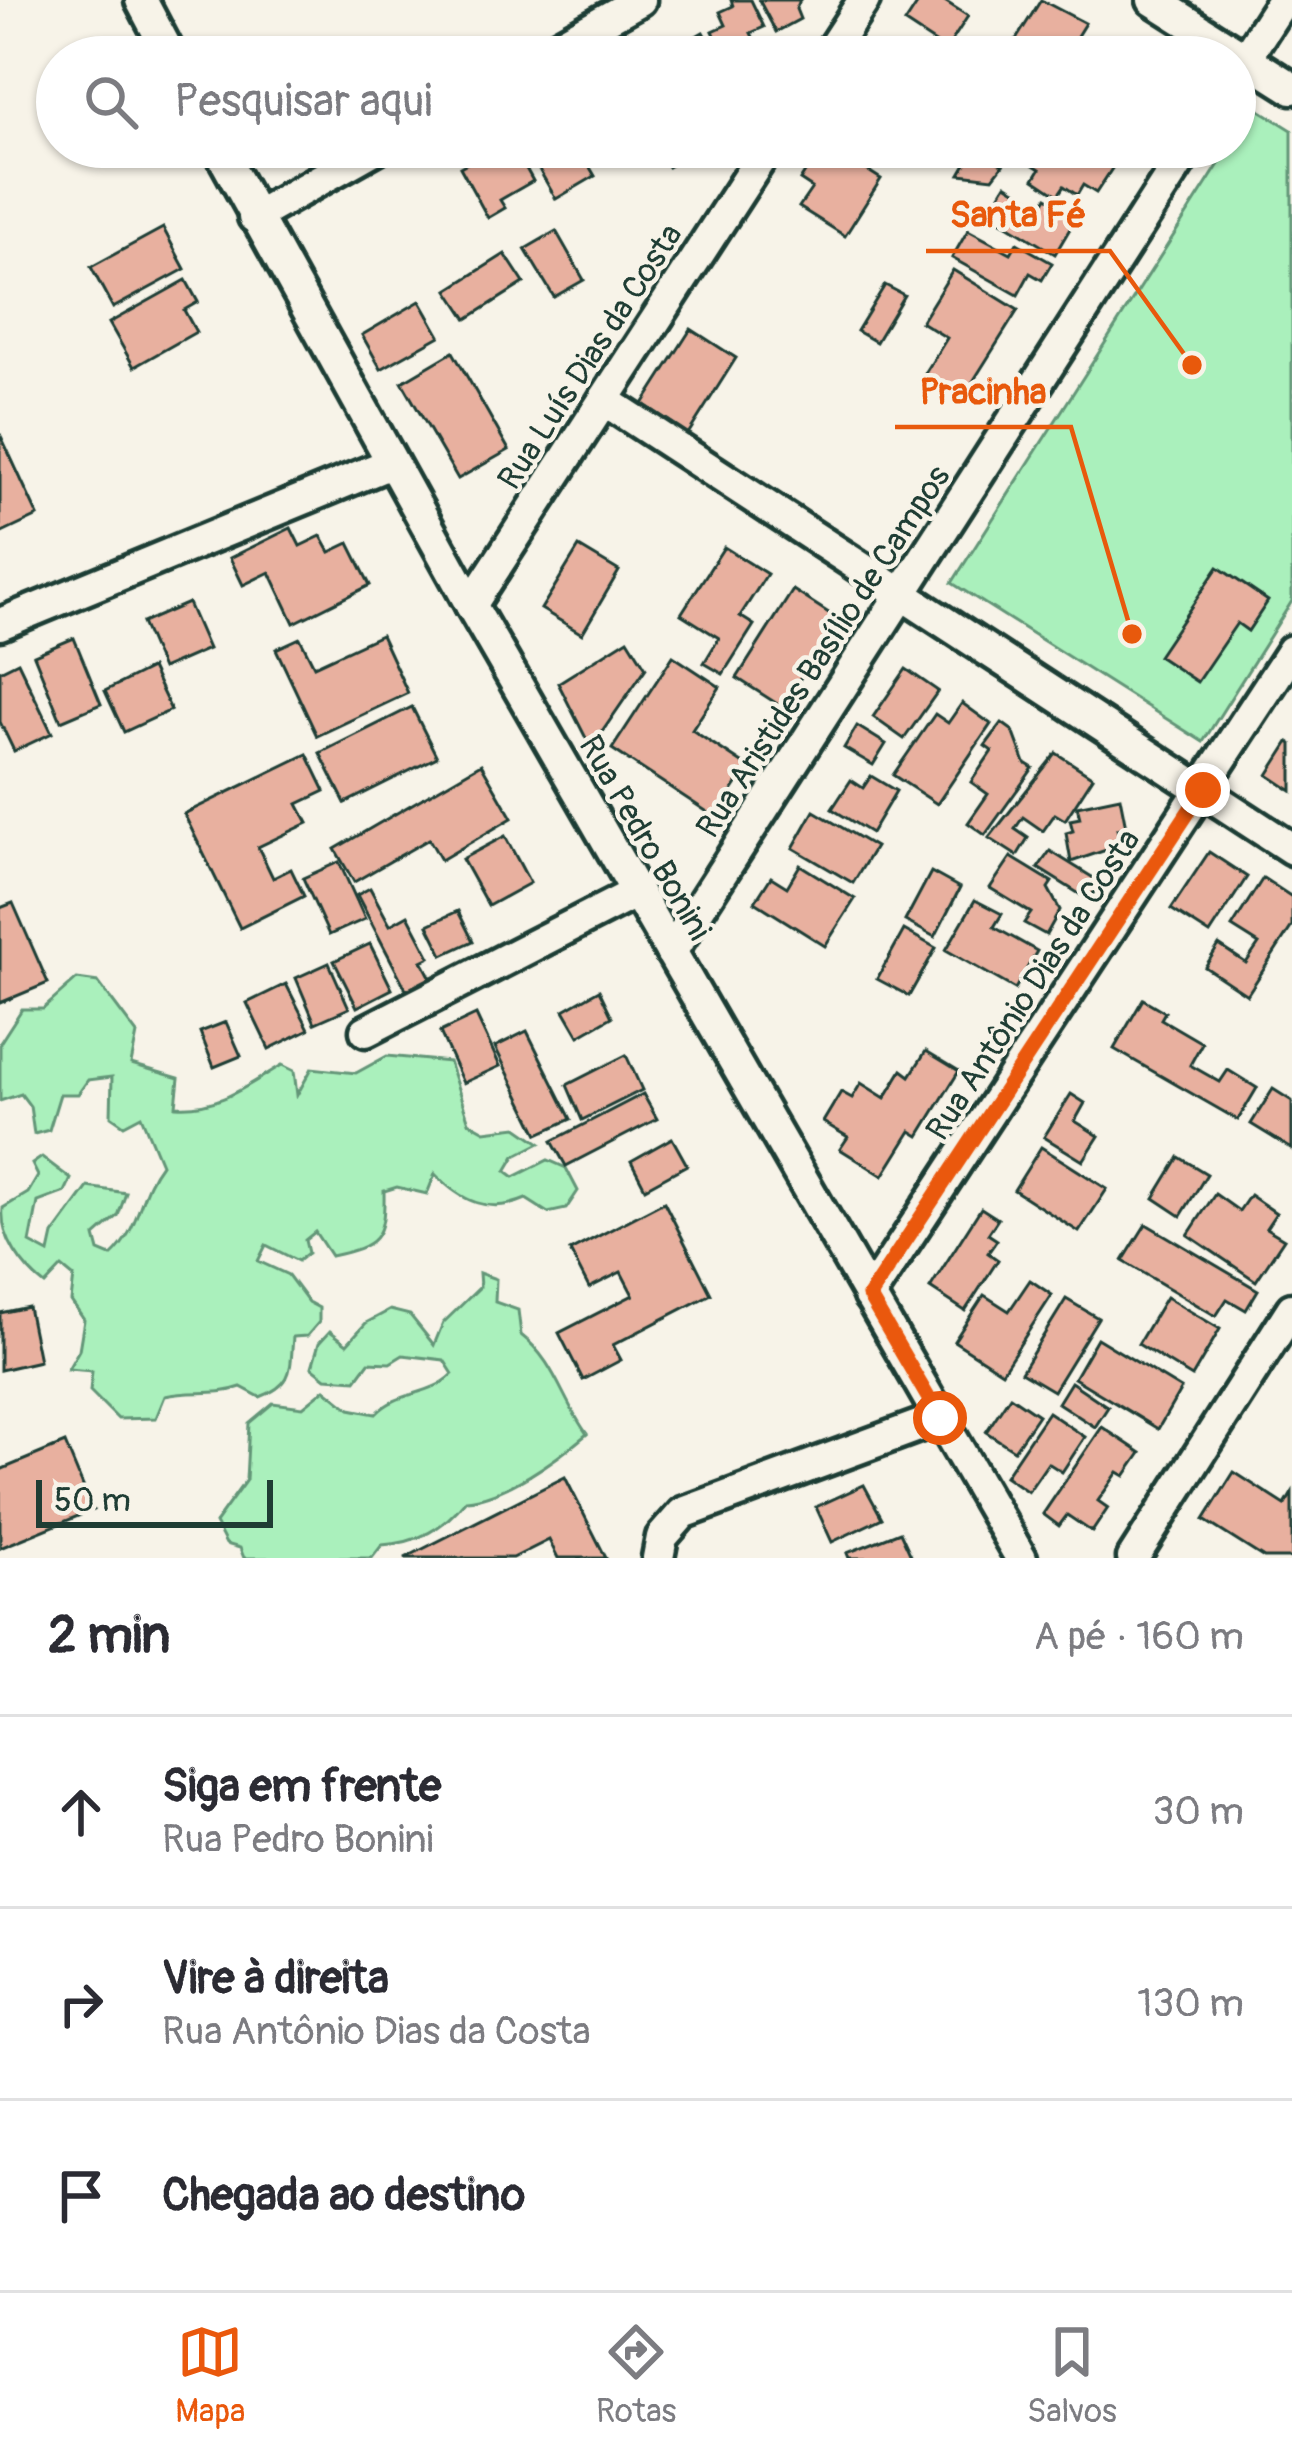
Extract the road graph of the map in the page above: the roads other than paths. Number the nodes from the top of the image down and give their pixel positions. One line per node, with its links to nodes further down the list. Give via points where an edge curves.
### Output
1 (141, 0): 6 (street)
2 (640, 0): 7 (street)
3 (864, 0): 8 (street)
4 (1154, 0): 9 (street)
5 (1282, 0): 10 (street)
6 (160, 36)
7 (576, 36)
8 (841, 36)
9 (1201, 36)
10 (1256, 41)
11 (1256, 73): 12 (street)
12 (1292, 88)
13 (229, 168): 17 (street, Rua Pedro Bonini)
14 (341, 168): 17 (street)
15 (754, 168): 18 (street, Rua Luís Dias da Costa)
16 (1176, 168): 20 (street, Rua Aristides Basílio de Campos)
17 (254, 217): 19 (street, Rua Pedro Bonini)
18 (604, 400): 20 (street); 21 (street, Rua Luís Dias da Costa)
19 (392, 463): 21 (street, Rua Pedro Bonini); 22 (street)
20 (902, 594): 24 (street); 27 (street, Rua Aristides Basílio de Campos)
21 (470, 604): 26 (street, Rua Pedro Bonini)
22 (0, 624)
23 (1292, 651): 24 (street, Rua Antônio Dias da Costa)
24 (1203, 790): 25 (street); 29 (street, Rua Antônio Dias da Costa)
25 (1292, 848)
26 (637, 892): 27 (street, Rua Pedro Bonini); 28 (street)
27 (671, 952): 29 (street, Rua Pedro Bonini)
28 (366, 1031)
29 (869, 1296): 31 (street, Rua Pedro Bonini)
30 (1292, 1309): 34 (street)
31 (940, 1418): 32 (street, via 683,1513 662,1537); 33 (street, Rua Pedro Bonini)
32 (658, 1558)
33 (1021, 1558)
34 (1133, 1558)

